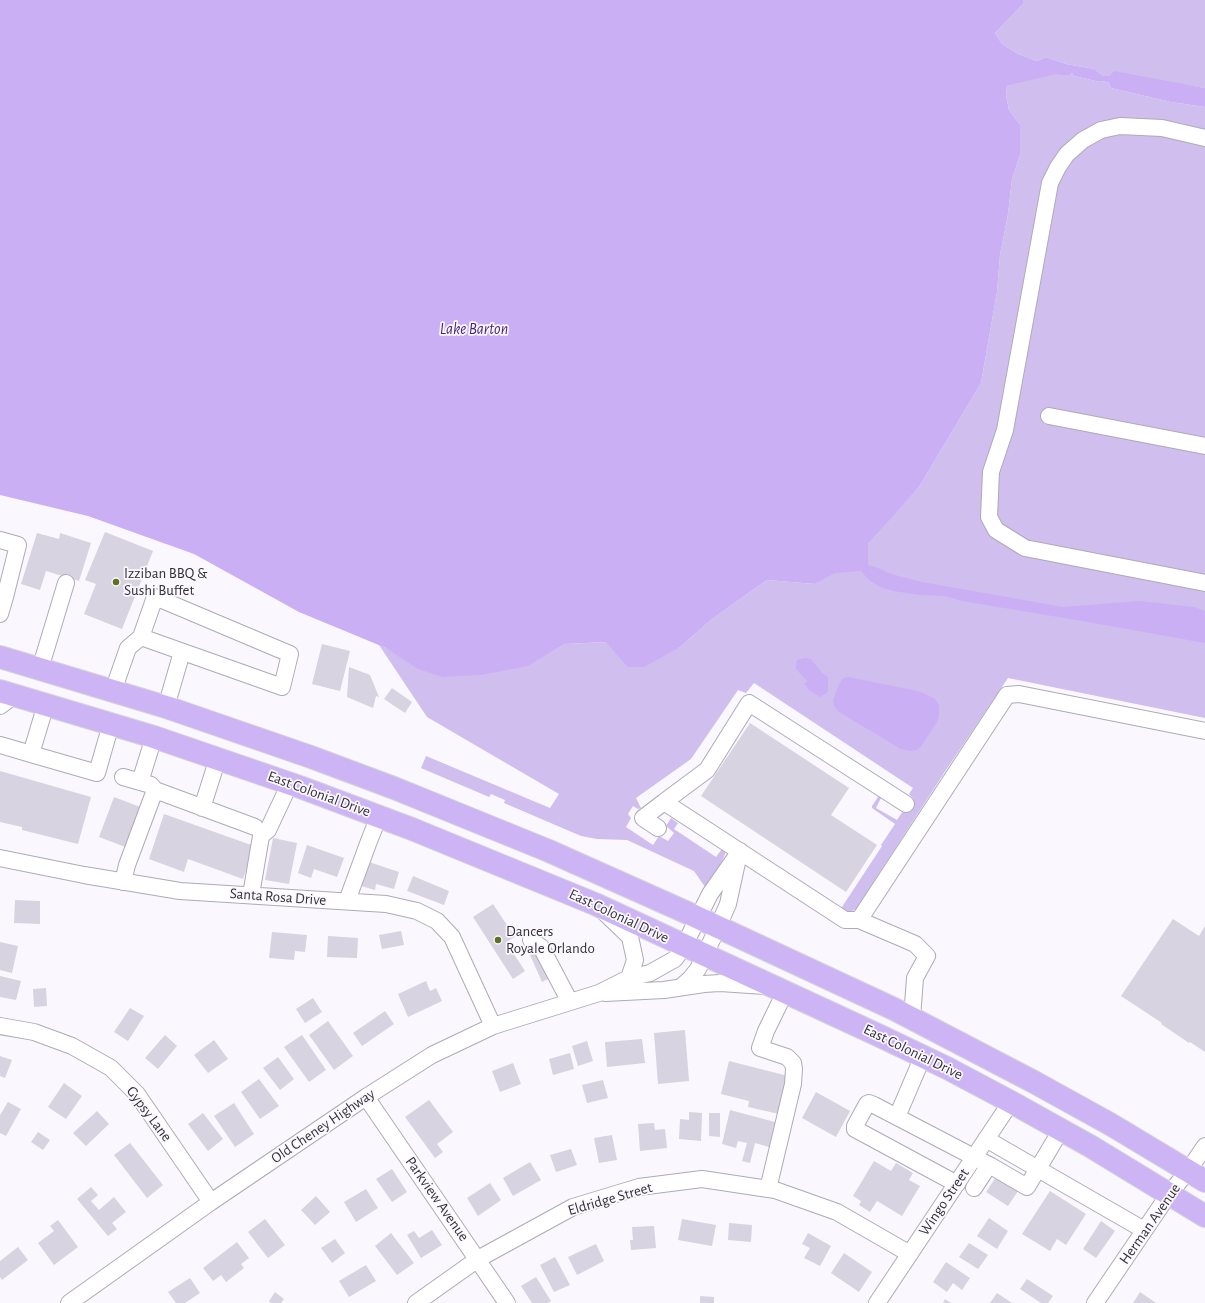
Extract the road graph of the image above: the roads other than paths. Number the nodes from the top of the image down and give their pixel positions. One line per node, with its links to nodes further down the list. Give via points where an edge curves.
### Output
1 (1205, 138): 6 (street, via 1162,128 1120,126 1101,130 1083,140 1067,154 1058,167 1050,183 1005,430 991,472 989,517 996,530 1025,548)
2 (1049, 416): 3 (street)
3 (1205, 446)
4 (0, 540): 7 (street, via 18,545)
5 (66, 583): 12 (street)
6 (1205, 584)
7 (2, 596): 8 (street)
8 (0, 614)
9 (141, 637): 10 (street); 10 (street, via 155,597 290,654 282,687); 14 (street, via 128,648)
10 (182, 652): 17 (street)
11 (0, 658): 12 (highway, East Colonial Drive)
12 (40, 669): 14 (highway, East Colonial Drive)
13 (0, 677): 17 (highway, via 127,714)
14 (113, 691): 17 (highway, East Colonial Drive)
15 (5, 698): 16 (highway, East Colonial Drive)
16 (46, 704): 18 (highway, East Colonial Drive); 23 (street)
17 (166, 707): 19 (highway, East Colonial Drive)
18 (111, 724): 21 (highway, East Colonial Drive); 23 (street, via 97,773)
19 (230, 728): 21 (highway, via 172,728); 41 (highway, East Colonial Drive, via 480,822)
20 (1205, 731): 42 (street, via 1020,694 1007,694)
21 (154, 737): 24 (highway, East Colonial Drive); 26 (street)
22 (0, 745): 23 (street)
23 (32, 754)
24 (218, 758): 27 (highway, East Colonial Drive); 31 (street)
25 (122, 777): 26 (street)
26 (140, 782): 28 (street, via 151,785)
27 (290, 783): 32 (highway, East Colonial Drive); 38 (street, via 268,830 261,836)
28 (155, 790): 31 (street); 37 (street)
29 (664, 802): 30 (street, via 707,770 749,703); 34 (street, via 643,818); 35 (street)
30 (906, 804)
31 (202, 808): 33 (street)
32 (380, 816): 39 (street); 40 (highway, East Colonial Drive)
33 (255, 827)
34 (658, 828)
35 (740, 851): 41 (street, Old Cheney Highway, via 710,894); 42 (street, via 845,920); 43 (street, via 728,904)
36 (0, 858): 37 (street, Santa Rosa Drive)
37 (123, 882): 38 (street, Santa Rosa Drive, via 180,891)
38 (251, 895): 39 (street, Santa Rosa Drive)
39 (347, 901): 54 (street, Santa Rosa Drive, via 386,904 417,911 437,921 452,937)
40 (595, 904): 45 (highway, East Colonial Drive); 47 (street, via 630,937 634,960)
41 (698, 918): 43 (highway, East Colonial Drive); 45 (street, Old Cheney Highway)
42 (859, 920): 52 (street, via 915,944 927,956 915,978)
43 (718, 927): 46 (street); 52 (highway, East Colonial Drive)
44 (531, 940): 51 (street, via 541,947)
45 (684, 946): 46 (highway, East Colonial Drive); 47 (street, Old Cheney Highway, via 668,964 650,973)
46 (704, 955): 48 (street, via 698,969); 49 (highway, East Colonial Drive)
47 (629, 978): 50 (street, Old Cheney Highway)
48 (682, 986): 49 (street, Old Cheney Highway, via 720,983); 50 (street, Old Cheney Highway, via 664,990)
49 (780, 990): 55 (highway, East Colonial Drive); 68 (street, via 760,1048 791,1059 794,1070 793,1084)
50 (599, 993): 51 (street, Old Cheney Highway)
51 (570, 1002): 54 (street, Old Cheney Highway)
52 (912, 1018): 65 (highway, East Colonial Drive, via 1110,1124)
53 (0, 1026): 70 (street, Gypsy Lane, via 34,1032 72,1046 111,1068 137,1094)
54 (494, 1026): 56 (street, Old Cheney Highway, via 432,1055)
55 (922, 1056): 57 (highway, East Colonial Drive); 58 (street)
56 (366, 1096): 70 (street, Old Cheney Highway); 74 (street, Parkview Avenue)
57 (1011, 1102): 59 (highway, East Colonial Drive); 60 (street, Wingo Street)
58 (896, 1117): 62 (street); 66 (street, via 874,1105 866,1104 855,1129)
59 (1061, 1130): 64 (street); 69 (highway, East Colonial Drive)
60 (986, 1139): 62 (street, Wingo Street); 64 (street)
61 (1205, 1146): 65 (street, Herman Avenue)
62 (974, 1158): 63 (street); 66 (street, Wingo Street)
63 (989, 1165): 64 (street, via 1027,1188); 67 (street)
64 (1038, 1169): 72 (street)
65 (1196, 1176): 69 (street, Herman Avenue)
66 (956, 1184): 73 (street, Wingo Street)
67 (974, 1188)
68 (768, 1189): 73 (street, Eldridge Street, via 837,1212); 74 (street, Eldridge Street, via 702,1179 639,1187 573,1207)
69 (1169, 1194): 71 (highway, East Colonial Drive); 72 (street, Herman Avenue)
70 (211, 1202): 75 (street, Old Cheney Highway)
71 (1205, 1216)
72 (1144, 1230): 79 (street, Herman Avenue)
73 (910, 1254): 78 (street, Wingo Street)
74 (478, 1259): 76 (street, Eldridge Street); 77 (street, Parkview Avenue)
75 (69, 1303)
76 (416, 1303)
77 (507, 1303)
78 (877, 1303)
79 (1096, 1303)

